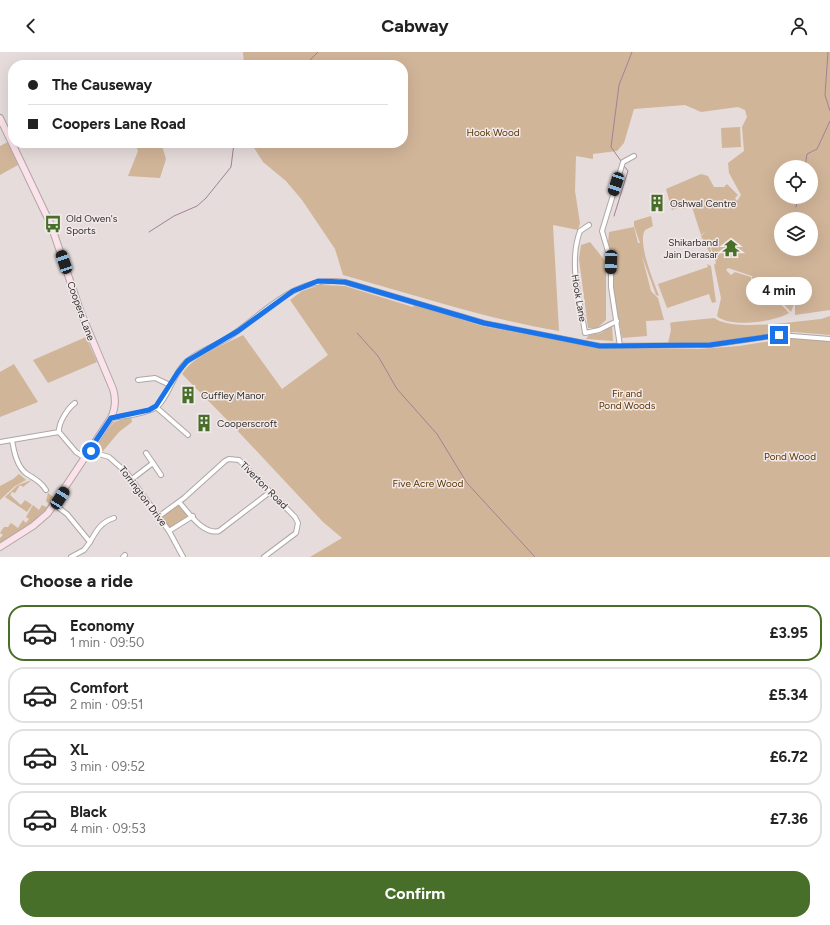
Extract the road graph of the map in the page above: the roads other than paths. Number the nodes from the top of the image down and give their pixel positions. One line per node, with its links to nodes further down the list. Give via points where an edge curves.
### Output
1 (0, 118): 2 (main road, Coopers Lane)
2 (8, 135)
3 (14, 148): 13 (main road, Coopers Lane, via 51,225 84,320 113,389 115,404)
4 (634, 156): 6 (street, via 623,162 602,231 611,262 611,287)
5 (588, 225): 6 (street, Hook Lane, via 580,231 573,264 585,332 599,330)
6 (617, 321): 8 (street)
7 (830, 339): 8 (street, via 779,335 710,345)
8 (620, 346): 10 (street, via 583,344 484,323 345,282 325,280 310,283 293,291 238,331 194,356 183,366)
9 (138, 380): 10 (street, via 155,378)
10 (170, 385): 12 (street)
11 (75, 403): 14 (street, via 70,406)
12 (156, 406): 13 (street, via 149,410); 15 (street)
13 (111, 418): 18 (main road)
14 (59, 432): 16 (street); 20 (street, via 76,452)
15 (188, 434)
16 (12, 440): 17 (street); 24 (street, via 20,467 42,483)
17 (0, 442)
18 (89, 451): 20 (main road); 23 (street, Torrington Drive, via 114,460)
19 (146, 453): 21 (street)
20 (85, 458): 27 (main road)
21 (153, 464): 22 (street); 23 (street)
22 (161, 475)
23 (132, 478): 29 (street, Torrington Drive)
24 (46, 490)
25 (270, 492): 26 (street, Tiverton Road, via 241,461 229,459); 28 (street, via 219,531 207,530); 36 (street, Tiverton Road, via 297,519 298,528 294,535)
26 (179, 502): 28 (street); 29 (street, Tiverton Road)
27 (55, 505): 32 (street, via 67,514); 33 (main road, via 41,520)
28 (193, 516): 31 (street)
29 (158, 517): 31 (street, Torrington Drive)
30 (114, 518): 32 (street, via 99,527)
31 (169, 531): 35 (street, Torrington Drive)
32 (90, 542): 34 (street, via 84,550)
33 (0, 547)
34 (71, 557)
35 (183, 557)
36 (264, 557)

